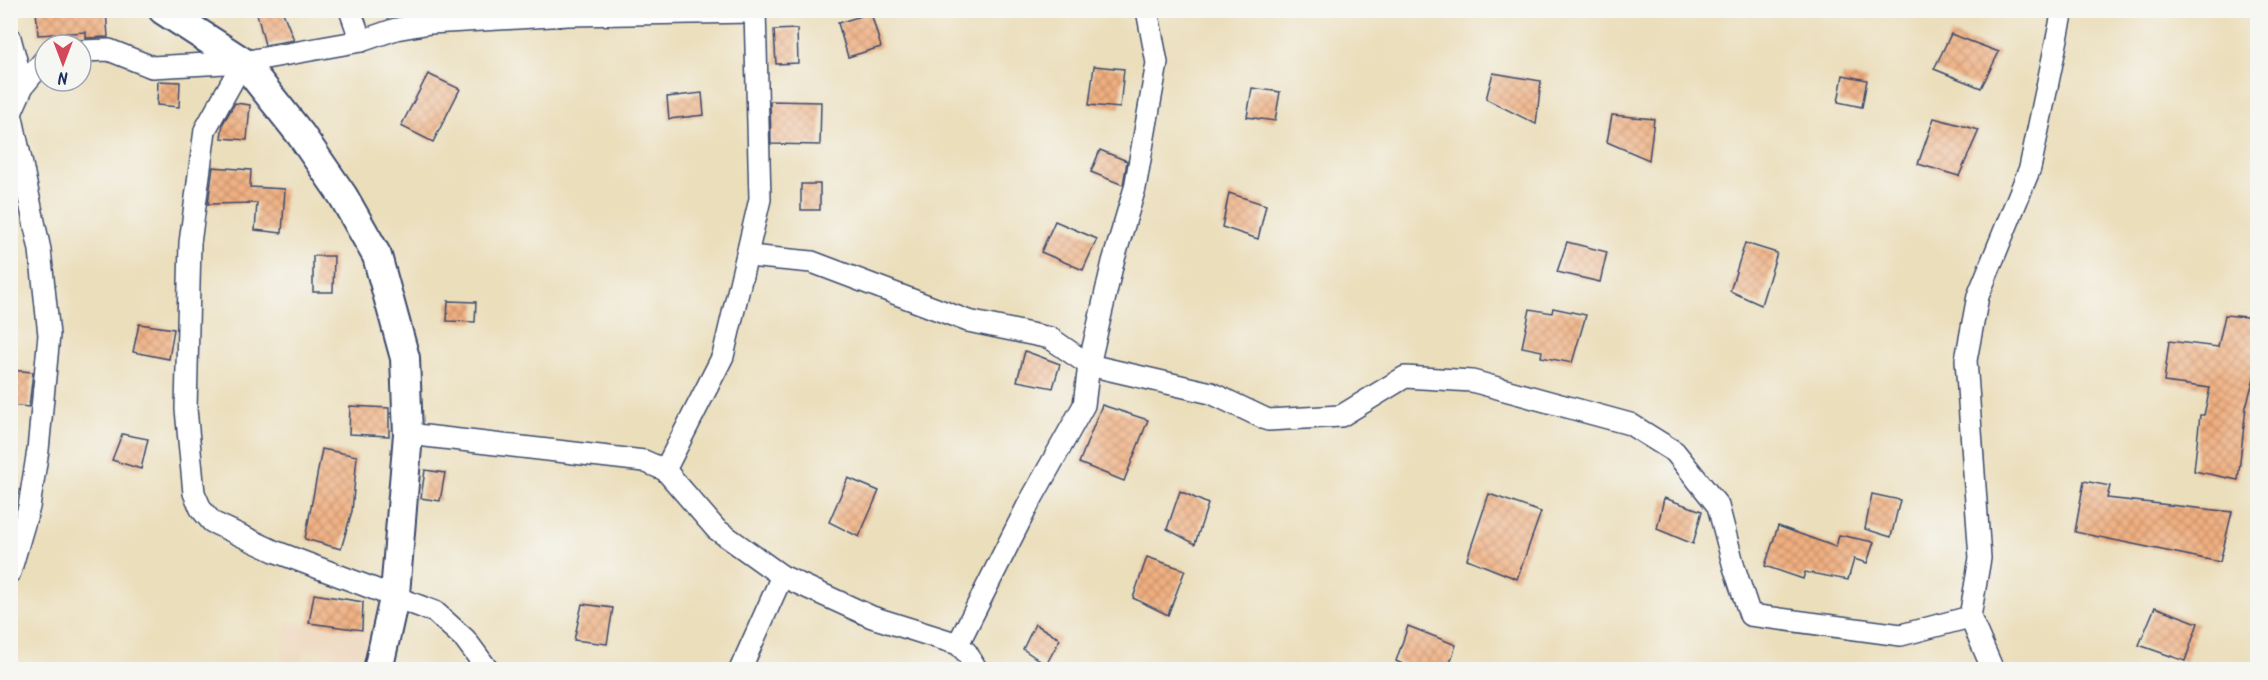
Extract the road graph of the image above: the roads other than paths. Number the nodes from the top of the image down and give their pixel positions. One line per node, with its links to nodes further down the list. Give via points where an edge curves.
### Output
1 (163, 10): 9 (street)
2 (350, 10): 7 (street)
3 (1147, 10): 13 (street, via 1157,63 1135,188)
4 (2063, 10): 19 (street, via 2030,168 1978,296 1966,360 1980,558)
5 (755, 11): 7 (street, via 483,18 430,22); 12 (street, via 760,199)
6 (10, 38): 11 (street)
7 (361, 40): 9 (street)
8 (93, 51): 9 (street, via 109,50 152,67)
9 (243, 62): 14 (street, via 343,196 377,256 405,358); 18 (street, via 205,130 190,243 186,409 194,493 212,522 274,551)
10 (33, 74): 11 (street)
11 (23, 86): 16 (street, via 10,113 40,250 49,335 29,507)
12 (748, 256): 13 (street, via 812,262 968,321 1050,338); 15 (street, via 723,356)
13 (1089, 365): 19 (street, via 1211,393 1268,420 1341,416 1405,377 1472,381 1630,424 1675,452 1718,506 1750,615 1901,635); 20 (street, via 1084,405)
14 (408, 434): 15 (street, via 644,461); 18 (street)
15 (665, 470): 17 (street, via 716,529)
16 (10, 572)
17 (782, 576): 20 (street, via 872,617); 23 (street)
18 (395, 594): 21 (street); 22 (street, via 435,612 465,639)
19 (1970, 617): 25 (street)
20 (958, 644): 24 (street)
21 (378, 669)
22 (488, 669)
23 (740, 669)
24 (977, 669)
25 (1993, 669)

